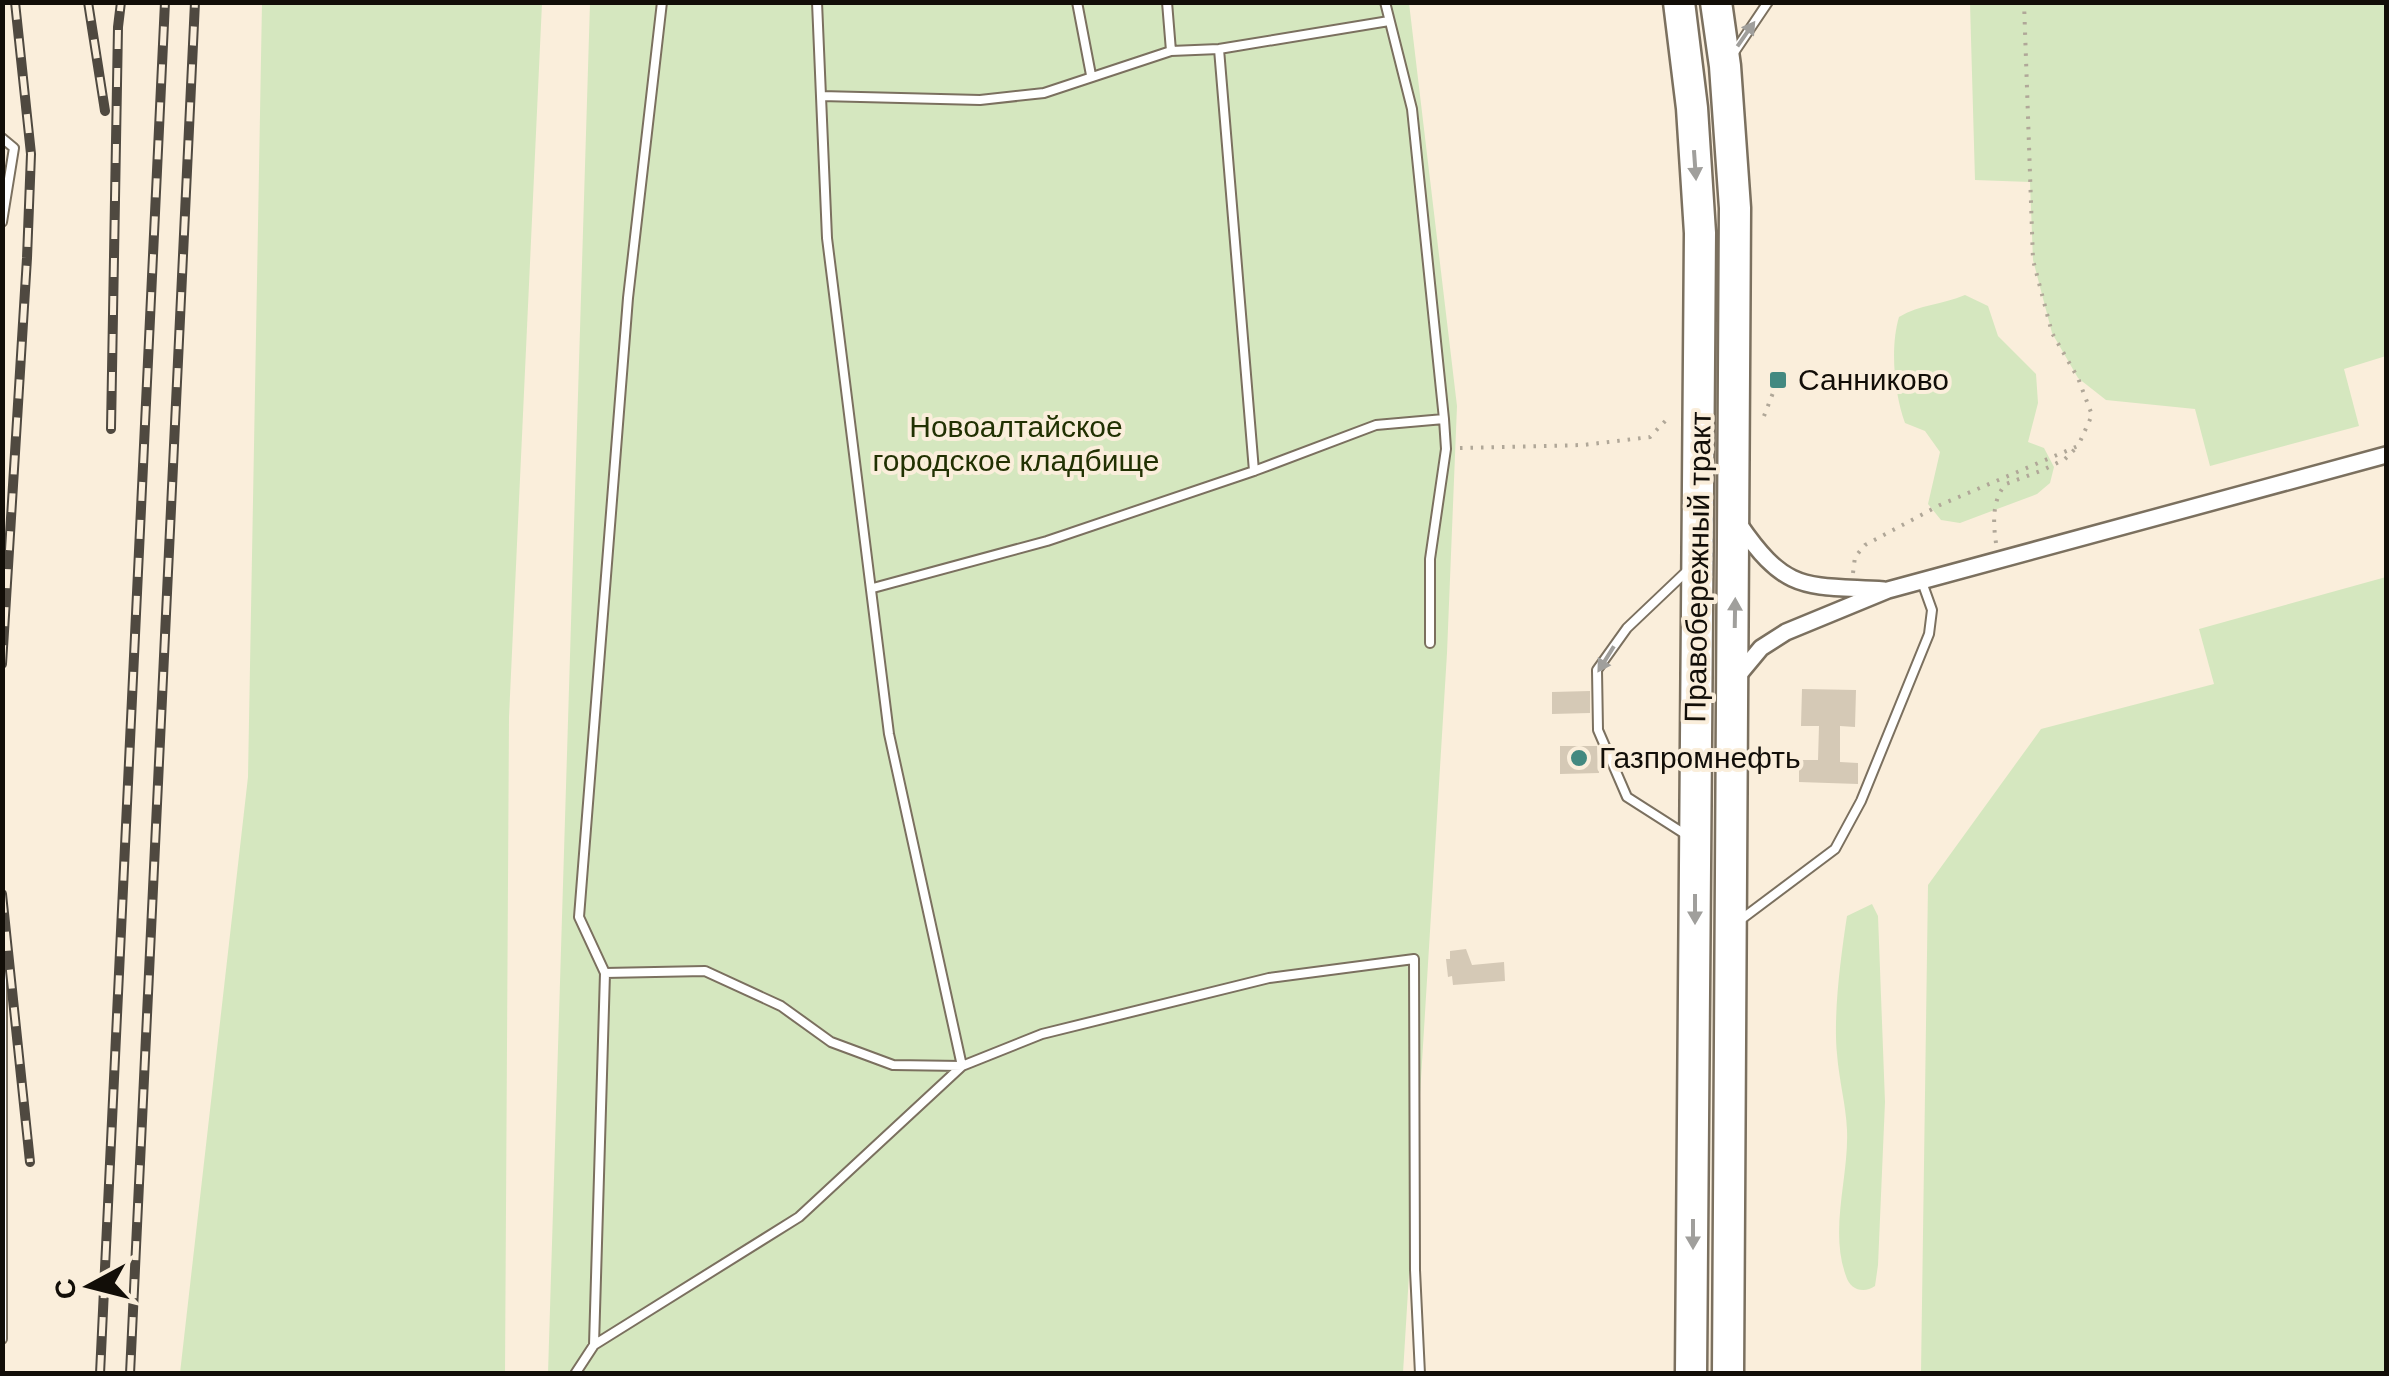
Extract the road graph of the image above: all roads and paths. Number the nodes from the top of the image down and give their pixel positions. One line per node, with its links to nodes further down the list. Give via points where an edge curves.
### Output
1 (662, 2): 38 (lane, via 628,298 579,917)
2 (818, 2): 15 (lane)
3 (1077, 2): 14 (lane)
4 (1167, 2): 12 (lane)
5 (1385, 2): 10 (lane)
6 (1679, 2): 28 (highway, Правобережный тракт, one-way to 28, via 1700,232)
7 (1716, 2): 13 (highway, Правобережный тракт)
8 (1768, 2): 13 (lane, one-way to 8)
9 (2024, 2): 22 (path, via 2033,260 2052,333 2092,415)
10 (1389, 21): 11 (lane); 21 (lane, via 1412,110)
11 (1219, 49): 12 (lane); 25 (lane)
12 (1171, 50): 14 (lane)
13 (1724, 66): 26 (highway, Правобережный тракт, via 1735,208)
14 (1091, 75): 15 (lane, via 1044,93 980,100)
15 (821, 96): 30 (lane, via 827,238)
16 (2, 138): 17 (lane, via 14,148)
17 (2, 222)
18 (1778, 380): 20 (path)
19 (1670, 416): 23 (path, via 1650,437)
20 (1764, 416)
21 (1444, 419): 23 (lane); 25 (lane, via 1376,425)
22 (2078, 446): 27 (path, via 2000,491 1995,539); 31 (path, via 1866,545 1855,557)
23 (1446, 449): 33 (lane, via 1430,559)
24 (2386, 455): 27 (street)
25 (1254, 471): 30 (lane, via 1047,541)
26 (1736, 520): 31 (street, via 1781,574 1805,584); 34 (highway, Правобережный тракт, one-way to 26)
27 (2008, 559): 29 (street)
28 (1696, 563): 35 (highway, Правобережный тракт); 35 (lane, one-way to 35, via 1627,628 1597,670 1598,730 1627,797)
29 (1922, 582): 32 (street); 36 (lane, via 1932,610 1928,634 1835,849)
30 (873, 588): 39 (lane, via 889,734)
31 (1851, 588): 32 (street)
32 (1888, 590): 34 (street, via 1786,632 1761,648)
33 (1430, 644)
34 (1734, 681): 36 (highway, Правобережный тракт)
35 (1696, 842): 44 (highway, Правобережный тракт, one-way to 44)
36 (1732, 926): 45 (highway, Правобережный тракт)
37 (2, 941): 40 (lane)
38 (605, 973): 39 (lane, via 705,970 781,1006 831,1042 893,1065); 41 (lane)
39 (962, 1066): 41 (lane, via 799,1217); 43 (lane, via 1042,1034 1270,978 1414,959)
40 (2, 1339)
41 (594, 1345): 42 (lane)
42 (575, 1374)
43 (1420, 1374)
44 (1692, 1374)
45 (1728, 1374)

